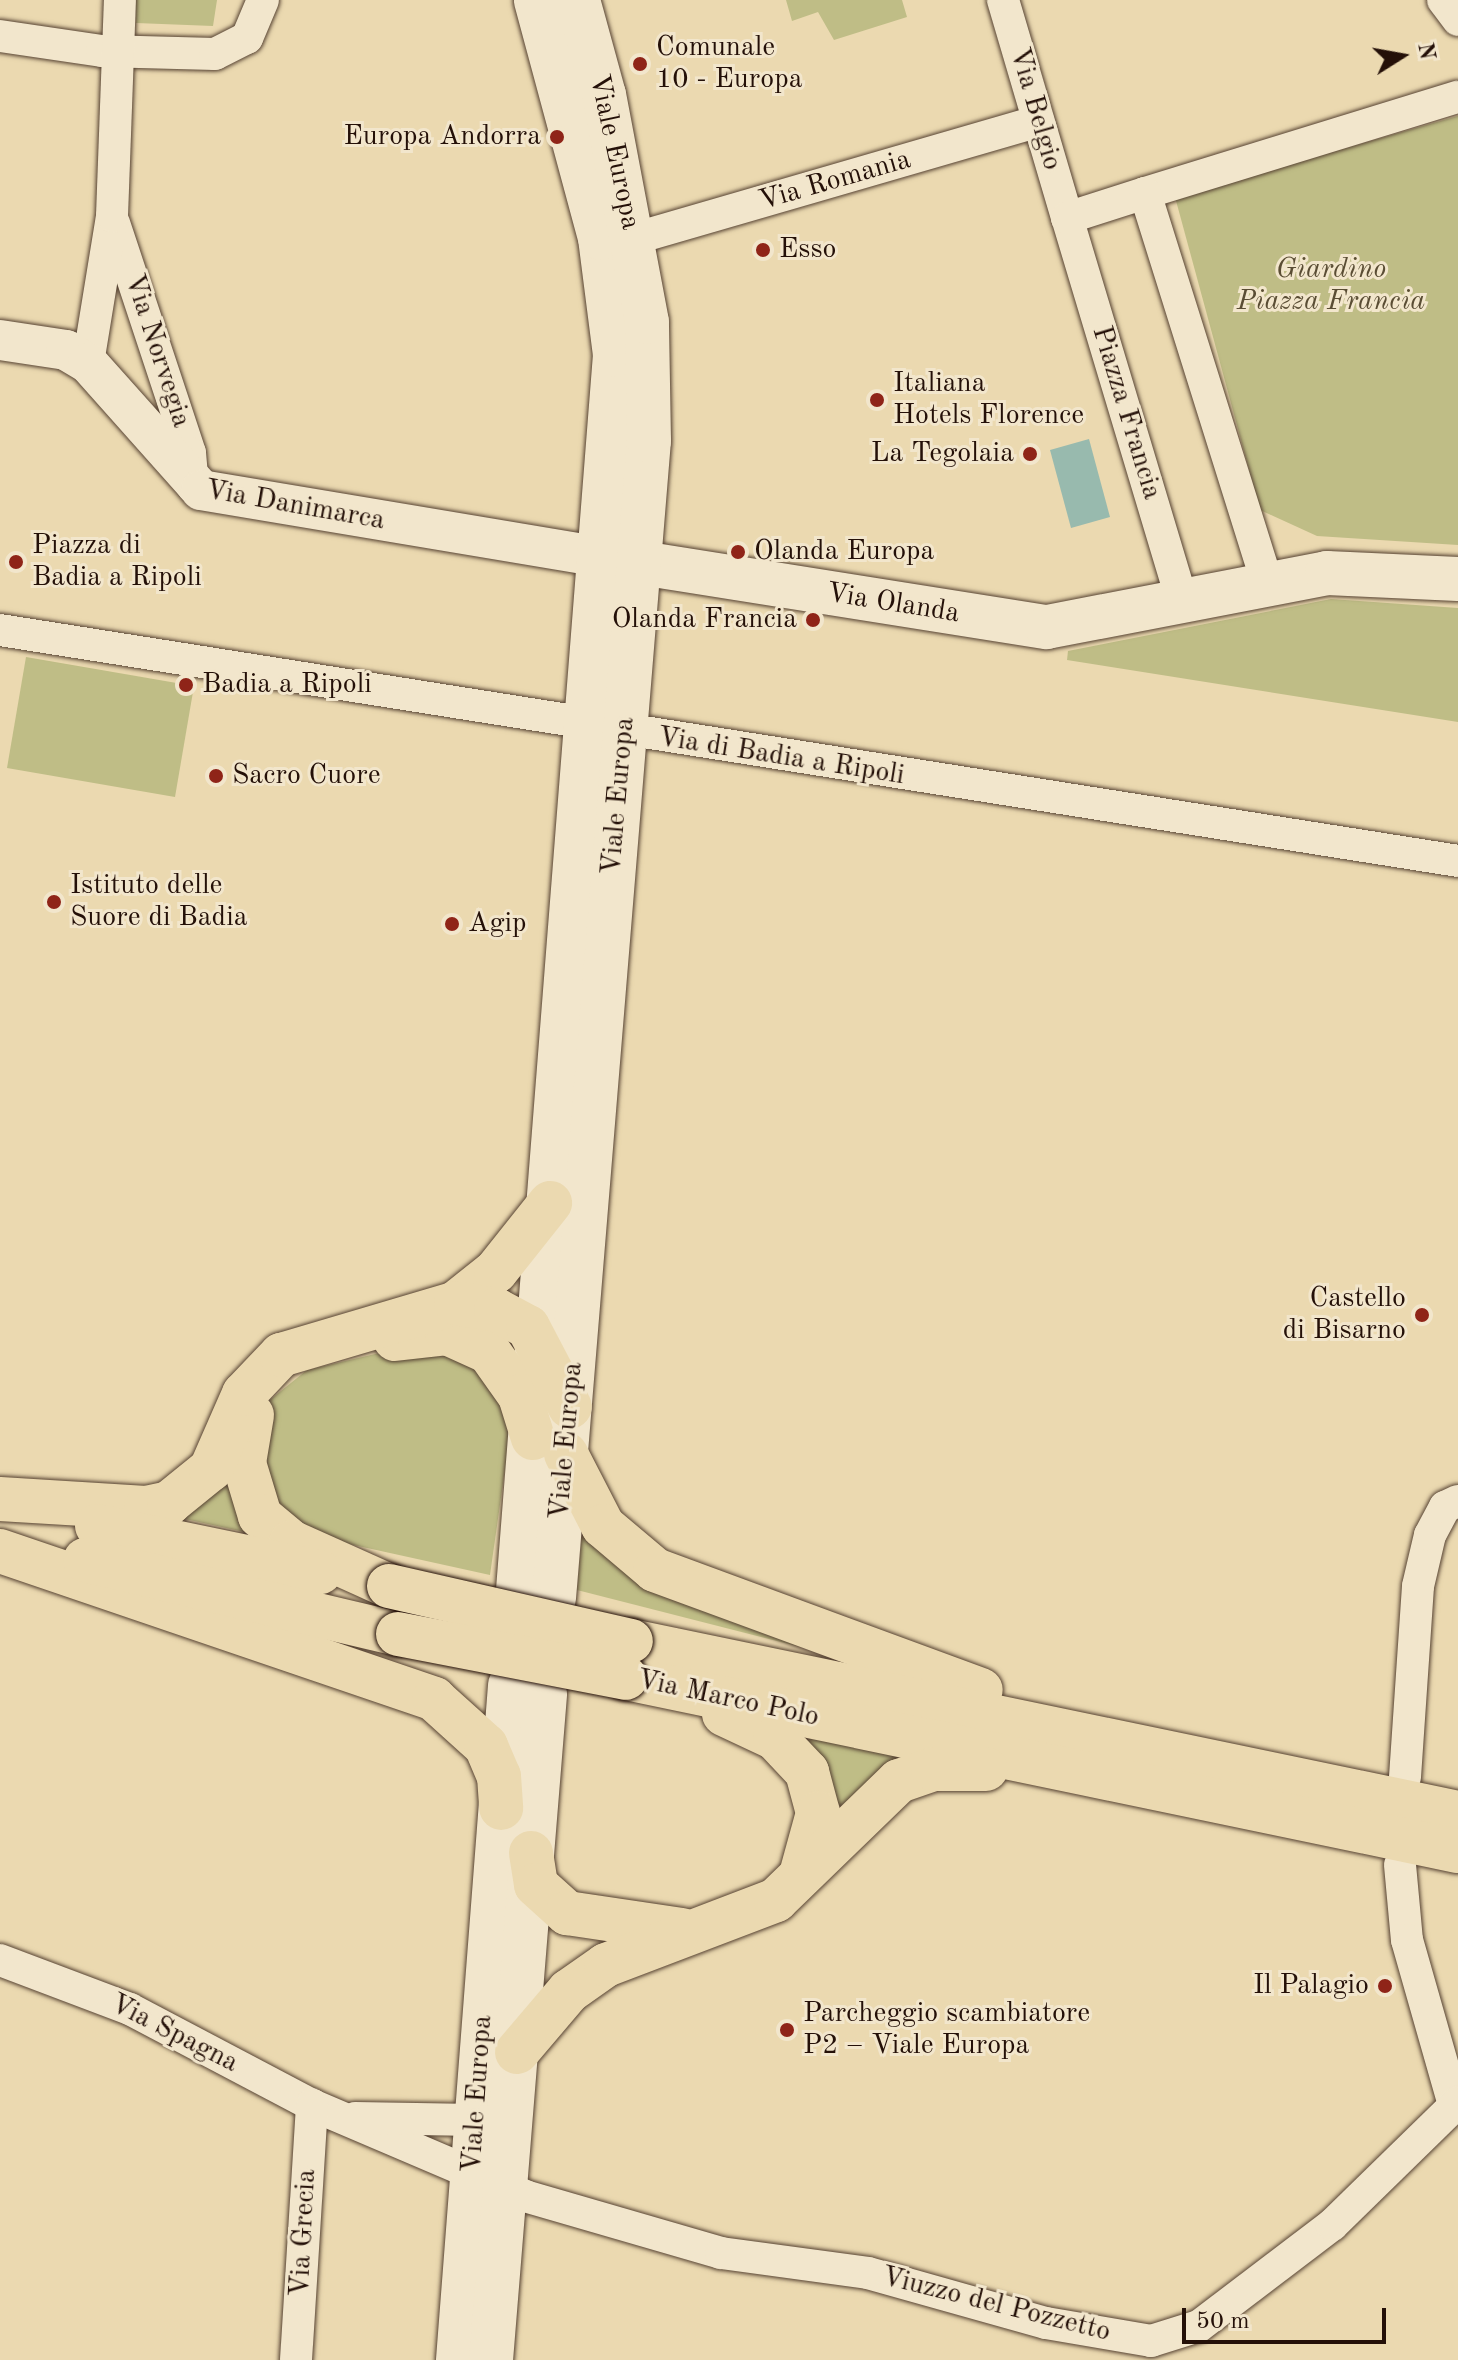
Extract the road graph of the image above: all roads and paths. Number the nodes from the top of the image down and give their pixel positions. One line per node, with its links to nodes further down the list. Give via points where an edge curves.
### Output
1 (120, 0): 9 (street, Via Norvegia)
2 (263, 0): 9 (street, via 247,38 225,53)
3 (536, 0): 19 (main road, Viale Europa, via 609,289)
4 (578, 0): 15 (main road, Viale Europa)
5 (1003, 0): 11 (street, Via Belgio)
6 (1443, 0): 7 (street)
7 (1458, 20)
8 (0, 36): 9 (street)
9 (119, 52): 13 (street, Via Norvegia)
10 (1458, 97): 12 (street)
11 (1038, 121): 14 (street, Via Belgio); 15 (street, Via Romania)
12 (1145, 193): 14 (street); 21 (street)
13 (112, 216): 17 (street, Via Norvegia); 18 (street, Via Norvegia, via 190,453)
14 (1067, 218): 22 (street, Piazza Francia)
15 (633, 239): 19 (main road, Viale Europa, via 650,368)
16 (0, 340): 17 (street, Via Danimarca, via 61,349)
17 (88, 363): 18 (street, Via Danimarca)
18 (193, 487): 19 (street, Via Danimarca)
19 (622, 560): 22 (main road, Via Olanda, via 1047,627); 24 (main road, Viale Europa)
20 (1458, 579): 21 (main road, via 1327,573)
21 (1267, 583): 22 (main road)
22 (1183, 604)
23 (3, 633): 24 (street, Via di Badia a Ripoli)
24 (607, 729): 25 (street, Via di Badia a Ripoli); 26 (main road, Viale Europa); 29 (main road, Viale Europa)
25 (1458, 861)
26 (550, 1203): 27 (highway, via 496,1271); 28 (main road, Viale Europa)
27 (456, 1303): 28 (highway, via 506,1313); 31 (highway, via 281,1355 244,1394 211,1469 169,1503 135,1508)
28 (541, 1345): 29 (highway); 30 (main road, Viale Europa)
29 (570, 1407): 30 (main road, Viale Europa)
30 (549, 1446): 36 (highway, via 497,1360 447,1333 338,1353 267,1390 244,1443 246,1479 260,1516 291,1542); 37 (main road, Viale Europa); 39 (highway, via 603,1526 655,1570)
31 (0, 1499)
32 (1458, 1501): 40 (street, via 1445,1507 1430,1535 1418,1586)
33 (0, 1506): 36 (highway, Via Marco Polo)
34 (0, 1543): 38 (highway, Via Marco Polo, bridge, via 398,1634)
35 (0, 1551): 41 (highway, via 434,1699 486,1746 499,1776)
36 (389, 1586): 38 (highway, Via Marco Polo, bridge)
37 (536, 1594)
38 (629, 1659): 39 (highway, Via Marco Polo); 46 (highway, via 758,1727 798,1759 818,1813 813,1847)
39 (1110, 1758): 42 (highway, Via Marco Polo); 43 (highway, Via Marco Polo); 46 (highway, via 920,1772 875,1800)
40 (1405, 1777)
41 (501, 1808): 44 (main road, Viale Europa, via 527,1690); 52 (main road, Viale Europa)
42 (1458, 1813)
43 (1458, 1851)
44 (531, 1853): 47 (highway, via 536,1885 567,1913); 49 (main road, Viale Europa)
45 (1400, 1865): 50 (street, via 1407,1940)
46 (794, 1887): 47 (highway, via 759,1911)
47 (688, 1931): 49 (highway, via 579,1982)
48 (0, 1960): 51 (street, Via Spagna, via 130,2009)
49 (517, 2052): 54 (main road, Viale Europa)
50 (1456, 2104): 54 (street, Viuzzo del Pozzetto, via 1332,2225 1199,2326 1151,2341 1046,2323 868,2273 721,2253)
51 (312, 2105): 53 (street, Via Spagna); 55 (street, Via Grecia)
52 (478, 2109): 53 (street, Via Spagna); 54 (main road, Viale Europa)
53 (344, 2118): 54 (street, Via Spagna)
54 (489, 2182): 56 (main road, Viale Europa); 57 (main road, Viale Europa)
55 (296, 2360)
56 (458, 2360)
57 (491, 2360)

